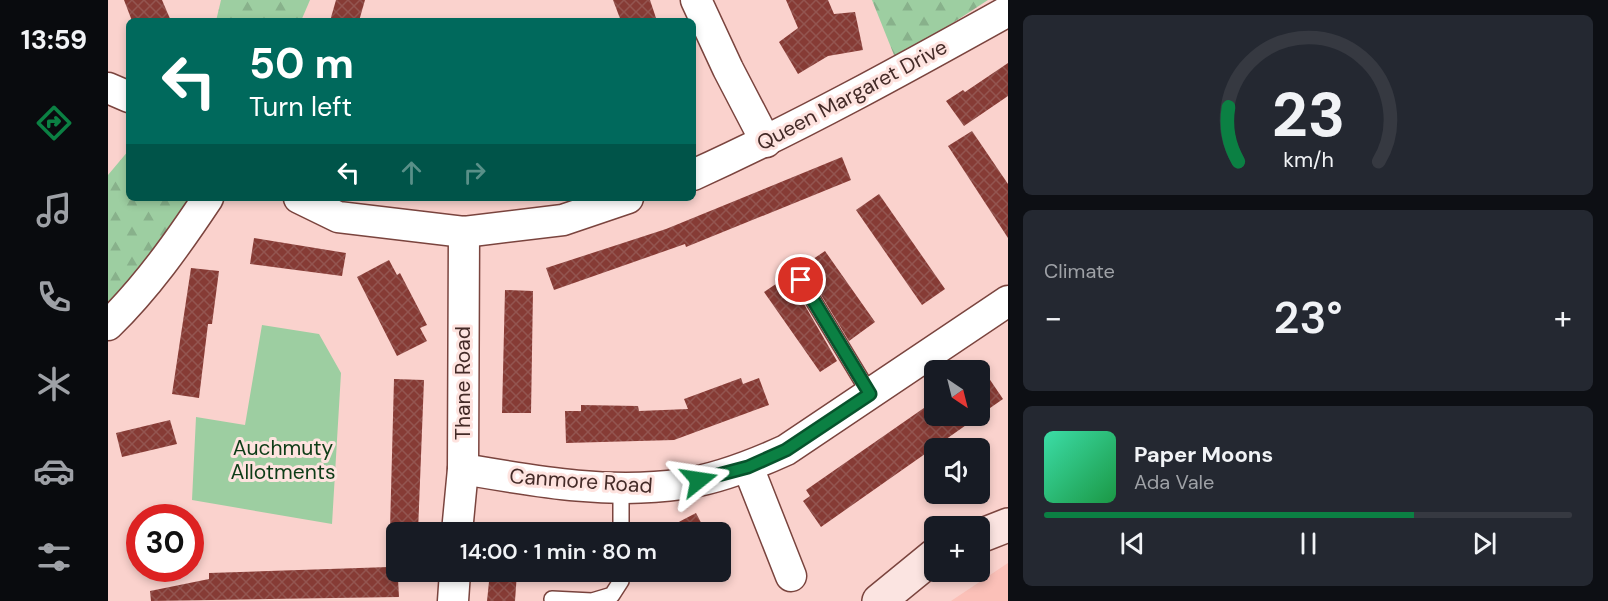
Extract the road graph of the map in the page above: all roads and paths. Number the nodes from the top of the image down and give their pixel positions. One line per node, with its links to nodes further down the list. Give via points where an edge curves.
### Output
1 (696, 0): 5 (street)
2 (1008, 11): 5 (street, Queen Margaret Drive)
3 (108, 88): 4 (street)
4 (126, 96)
5 (766, 142): 6 (street, Queen Margaret Drive)
6 (696, 174)
7 (206, 201): 13 (street, via 149,280)
8 (305, 201): 10 (street, via 338,217)
9 (619, 201): 10 (street, via 563,220)
10 (464, 232): 16 (street, Thane Road)
11 (801, 280): 14 (lane)
12 (1008, 301): 14 (street, Canmore Road)
13 (108, 325)
14 (870, 394): 15 (street, Canmore Road, via 786,450)
15 (748, 467): 17 (street, Canmore Road, via 683,484); 23 (street)
16 (462, 469): 17 (street, Canmore Road, via 538,482); 18 (street, Thane Road)
17 (621, 487): 19 (lane)
18 (458, 522)
19 (621, 522)
20 (1008, 525): 21 (street)
21 (990, 532)
22 (924, 564): 28 (street)
23 (791, 576)
24 (454, 582): 27 (street)
25 (620, 582): 26 (lane, via 612,595 591,601)
26 (552, 599)
27 (453, 601)
28 (879, 601)

